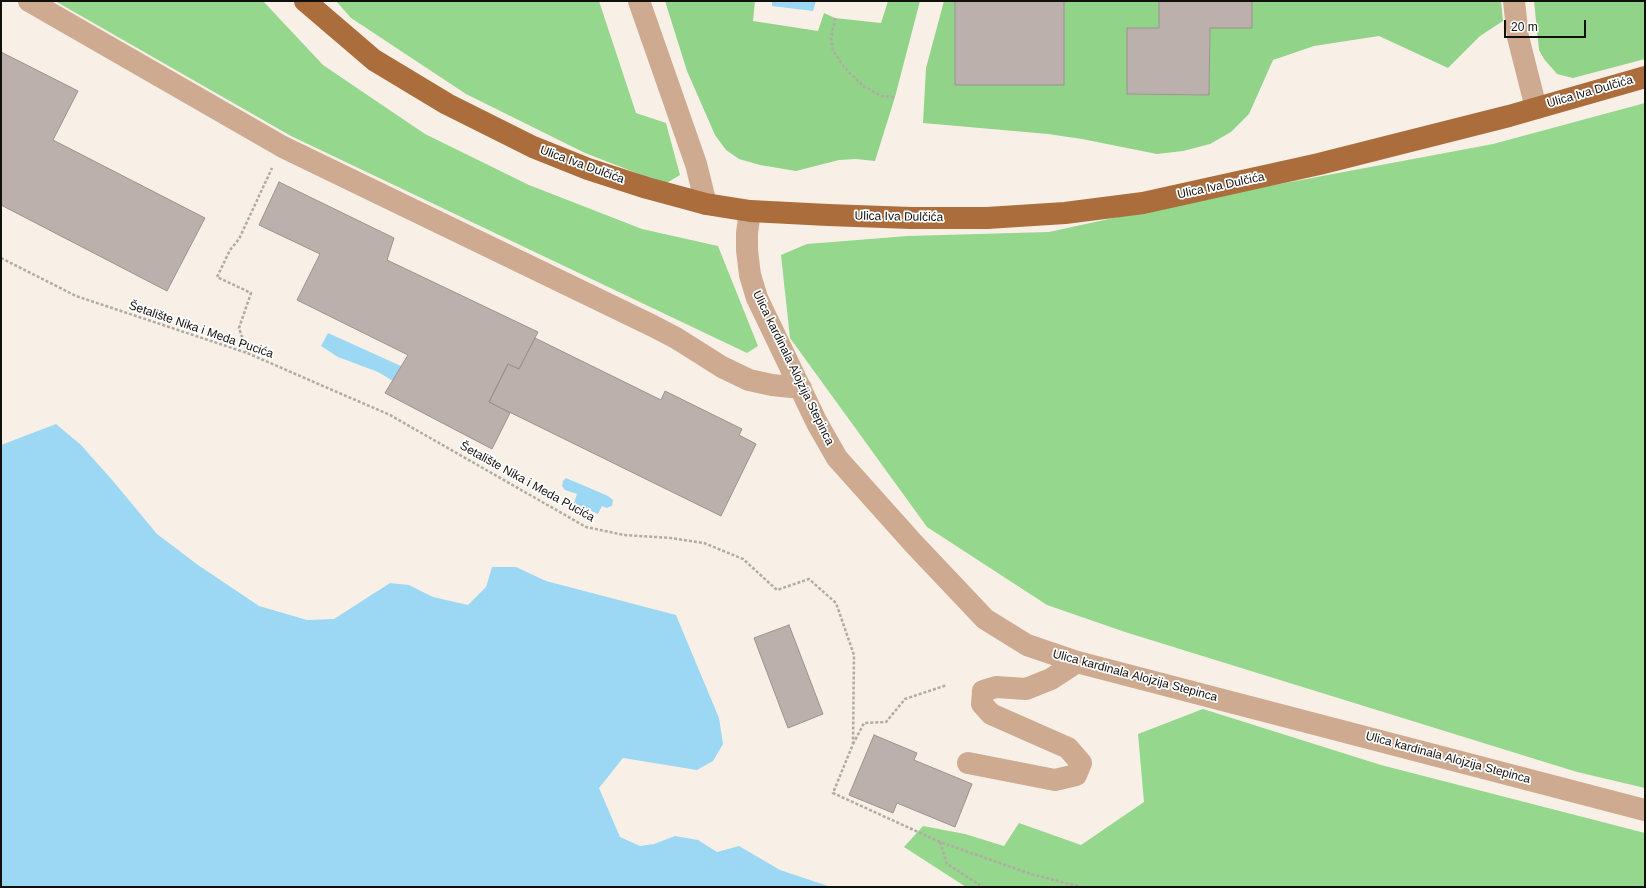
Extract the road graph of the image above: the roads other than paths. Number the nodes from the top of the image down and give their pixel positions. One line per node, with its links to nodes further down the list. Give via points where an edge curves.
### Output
1 (28, 1): 9 (street, via 283,147 653,326 722,367 749,380)
2 (305, 1): 7 (main road, Ulica Iva Dulčića, via 374,60 447,104 533,147 588,169)
3 (639, 1): 7 (street, via 696,164)
4 (1514, 1): 6 (street, Ulica Iva Dulčića, via 1518,37)
5 (1645, 77): 6 (main road, Ulica Iva Dulčića)
6 (1536, 108): 8 (main road, Ulica Iva Dulčića, via 1229,185 1143,203 1065,214 911,218)
7 (706, 204): 8 (main road, Ulica Iva Dulčića)
8 (750, 211): 9 (street, Ulica kardinala Alojzija Stepinca, via 747,250 753,287)
9 (801, 388): 10 (street, Ulica kardinala Alojzija Stepinca, via 817,423 838,458 985,619 1027,645)
10 (1077, 662): 11 (street, via 1051,679 1026,689 996,687 983,691 982,704 991,714 1068,748 1081,762 1076,775 1055,780); 12 (street, Ulica kardinala Alojzija Stepinca)
11 (968, 763)
12 (1645, 810)

